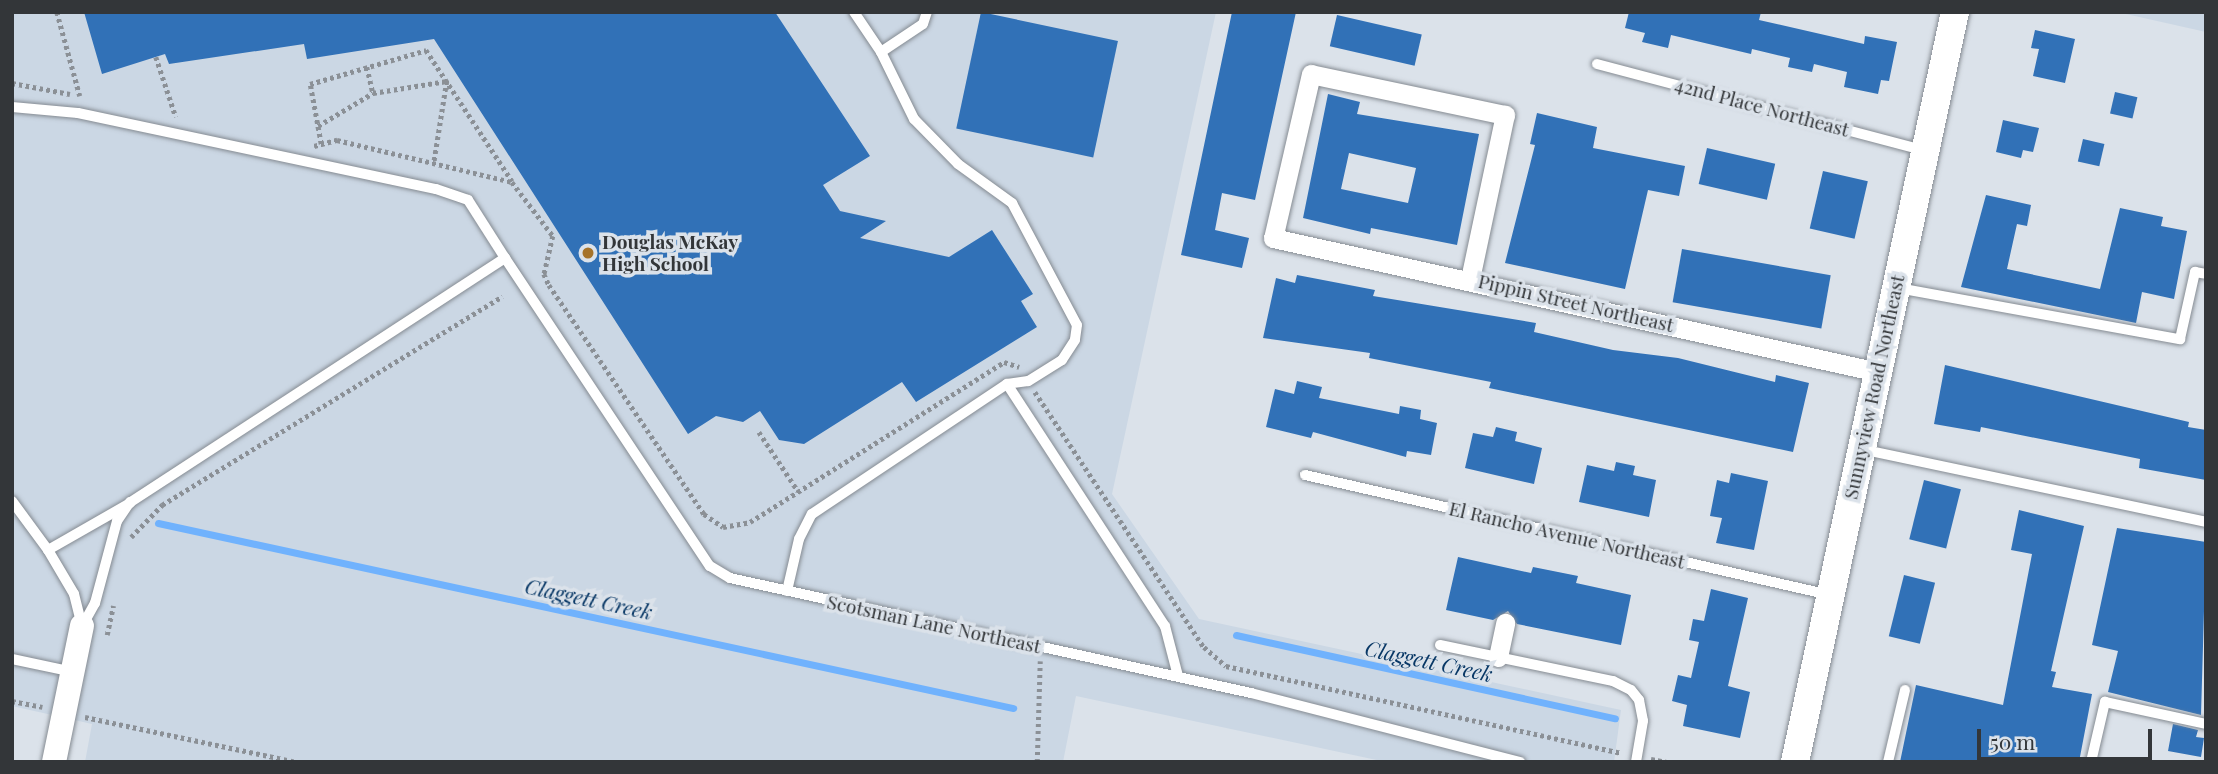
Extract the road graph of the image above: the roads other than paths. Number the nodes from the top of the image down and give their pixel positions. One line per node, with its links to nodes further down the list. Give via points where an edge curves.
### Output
1 (854, 12): 4 (lane)
2 (927, 12): 4 (lane, via 923,24)
3 (1955, 12): 7 (main road, Sunnyview Road Northeast)
4 (881, 52): 13 (lane, via 914,119 958,164 1012,203 1077,325 1075,340 1062,360 1028,381)
5 (1597, 64): 7 (lane, 42nd Place Northeast)
6 (12, 107): 8 (lane, Scotsman Lane Northeast, via 78,113 436,189 468,200)
7 (1926, 150): 11 (main road, Sunnyview Road Northeast)
8 (505, 258): 17 (lane); 20 (lane, Scotsman Lane Northeast, via 710,566 730,578)
9 (2206, 274): 11 (lane, via 2195,272 2180,339)
10 (1470, 279): 10 (street, Pippin Street Northeast, via 1273,238 1311,74 1505,115); 12 (street, Pippin Street Northeast)
11 (1895, 288): 12 (main road, Sunnyview Road Northeast)
12 (1878, 372): 14 (main road, Sunnyview Road Northeast)
13 (1007, 384): 20 (lane, via 807,520); 28 (lane, via 1166,626)
14 (1861, 450): 18 (lane); 21 (main road, Sunnyview Road Northeast)
15 (1305, 475): 21 (lane, El Rancho Avenue Northeast)
16 (12, 501): 19 (lane)
17 (130, 502): 19 (lane); 23 (lane, via 117,520 95,603)
18 (2206, 522)
19 (48, 550): 23 (lane, via 74,594)
20 (787, 591): 28 (lane, Scotsman Lane Northeast)
21 (1830, 595): 34 (main road, Sunnyview Road Northeast)
22 (1505, 623): 25 (street)
23 (82, 626): 27 (street)
24 (1440, 645): 25 (lane)
25 (1498, 657): 31 (lane, via 1631,690 1639,700 1643,721)
26 (12, 659): 27 (lane)
27 (73, 672): 32 (street)
28 (1178, 676): 33 (lane, Scotsman Lane Northeast)
29 (1905, 690): 35 (lane)
30 (2206, 724): 36 (lane, via 2105,702)
31 (1636, 759)
32 (55, 762)
33 (1520, 762)
34 (1796, 762)
35 (1888, 762)
36 (2091, 762)

